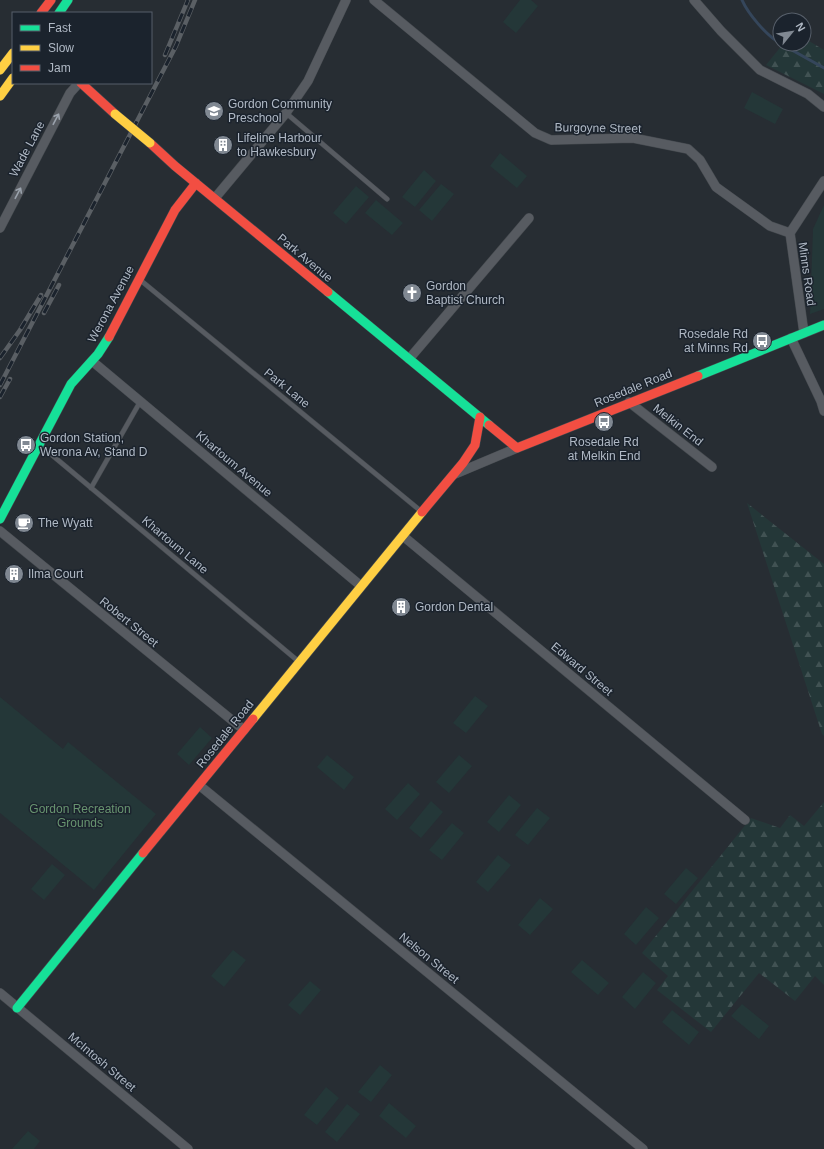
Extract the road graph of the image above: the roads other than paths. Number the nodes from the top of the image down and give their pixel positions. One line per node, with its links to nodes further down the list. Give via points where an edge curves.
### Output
1 (50, 0): 6 (main road)
2 (68, 0): 7 (main road)
3 (346, 0): 15 (street, via 308,81)
4 (374, 0): 22 (street, Burgoyne Street, via 535,133 552,140 633,138 688,149 700,160 716,187 770,226)
5 (694, 0): 14 (street, via 760,70 808,94)
6 (42, 12)
7 (60, 12)
8 (12, 54): 9 (main road)
9 (0, 70)
10 (12, 79): 13 (main road)
11 (79, 84): 21 (street, Wade Lane, one-way to 11, via 70,93)
12 (81, 84): 17 (main road, Park Avenue, bridge)
13 (0, 96)
14 (824, 107)
15 (286, 113): 18 (street); 19 (lane)
16 (824, 181): 22 (street, Minns Road)
17 (196, 183): 18 (main road, Park Avenue); 23 (main road, Werona Avenue, via 175,210)
18 (215, 198): 27 (main road, Park Avenue)
19 (387, 199)
20 (529, 218): 27 (street)
21 (0, 228)
22 (790, 233): 25 (street, Minns Road)
23 (138, 278): 28 (main road, Werona Avenue, via 104,346); 38 (lane, Park Lane)
24 (824, 325): 25 (main road, Rosedale Road)
25 (804, 333): 26 (main road, Rosedale Road)
26 (791, 338): 30 (main road, Rosedale Road); 31 (street)
27 (409, 359): 32 (main road, Park Avenue)
28 (92, 361): 29 (street, Khartoum Avenue); 33 (main road, Werona Avenue, via 70,384)
29 (140, 402): 37 (lane); 42 (street, Khartoum Avenue)
30 (629, 402): 34 (main road, Rosedale Road); 35 (street, Melkin End)
31 (824, 411)
32 (480, 417): 34 (main road, Park Avenue); 36 (main road, Rosedale Road, via 475,445)
33 (38, 444): 37 (lane, Khartoum Lane); 39 (main road, Werona Avenue)
34 (517, 448): 36 (street, Rosedale Road)
35 (712, 467)
36 (452, 476): 38 (main road, Rosedale Road)
37 (91, 488): 43 (lane, Khartoum Lane)
38 (422, 512): 41 (main road, Rosedale Road)
39 (0, 519)
40 (0, 531): 44 (street, Robert Street)
41 (403, 536): 42 (main road, Rosedale Road); 46 (street, Edward Street)
42 (361, 586): 43 (main road, Rosedale Road)
43 (300, 662): 44 (main road, Rosedale Road)
44 (244, 730): 45 (main road, Rosedale Road)
45 (199, 785): 48 (main road, Rosedale Road); 50 (street, Nelson Street)
46 (745, 820)
47 (0, 993): 48 (street, McIntosh Street)
48 (17, 1008): 49 (street, McIntosh Street)
49 (188, 1149)
50 (643, 1149)

